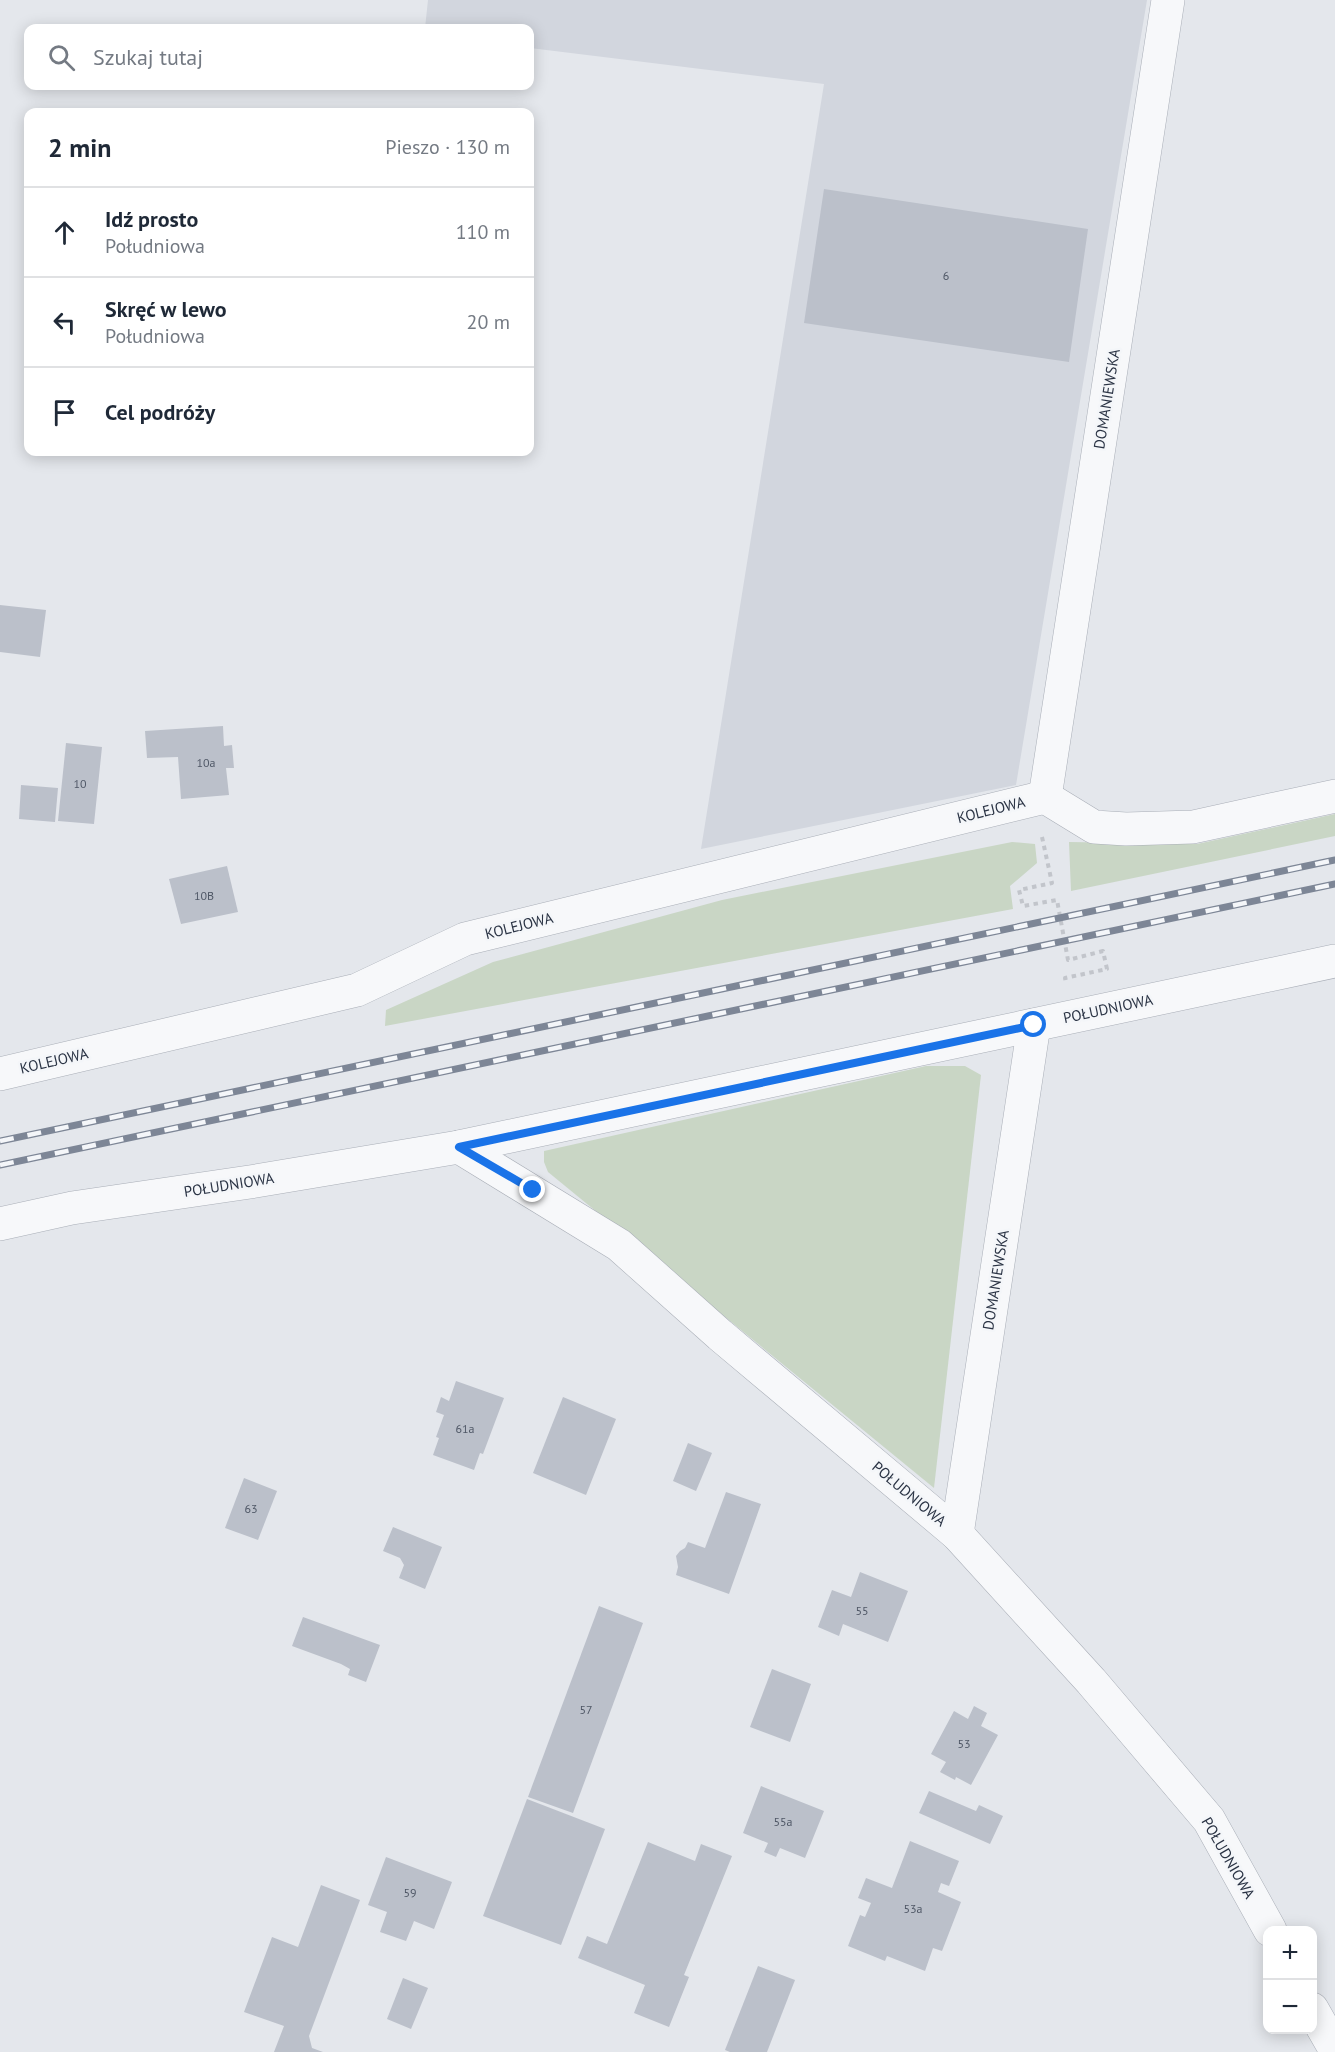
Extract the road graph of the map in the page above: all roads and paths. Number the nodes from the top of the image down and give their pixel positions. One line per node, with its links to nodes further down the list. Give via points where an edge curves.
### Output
1 (1168, 0): 3 (street, DOMANIEWSKA)
2 (1335, 796): 3 (street, via 1193,827 1126,829 1094,827)
3 (1046, 797): 5 (path, via 1042,837 1052,883 1019,890 1023,906 1056,900 1068,960 1104,951 1107,969 1065,978); 7 (street, KOLEJOWA, via 465,939 357,990)
4 (1335, 961): 5 (street, POŁUDNIOWA)
5 (1071, 1017): 6 (street, POŁUDNIOWA)
6 (1034, 1025): 8 (street, POŁUDNIOWA); 10 (street, DOMANIEWSKA)
7 (0, 1074)
8 (459, 1147): 9 (street, POŁUDNIOWA, via 72,1208); 10 (street, POŁUDNIOWA, via 619,1245)
9 (0, 1224)
10 (957, 1534): 11 (street, POŁUDNIOWA, via 1091,1681 1209,1820)
11 (1267, 1926)
12 (1317, 2018): 13 (street)
13 (1335, 2049)

